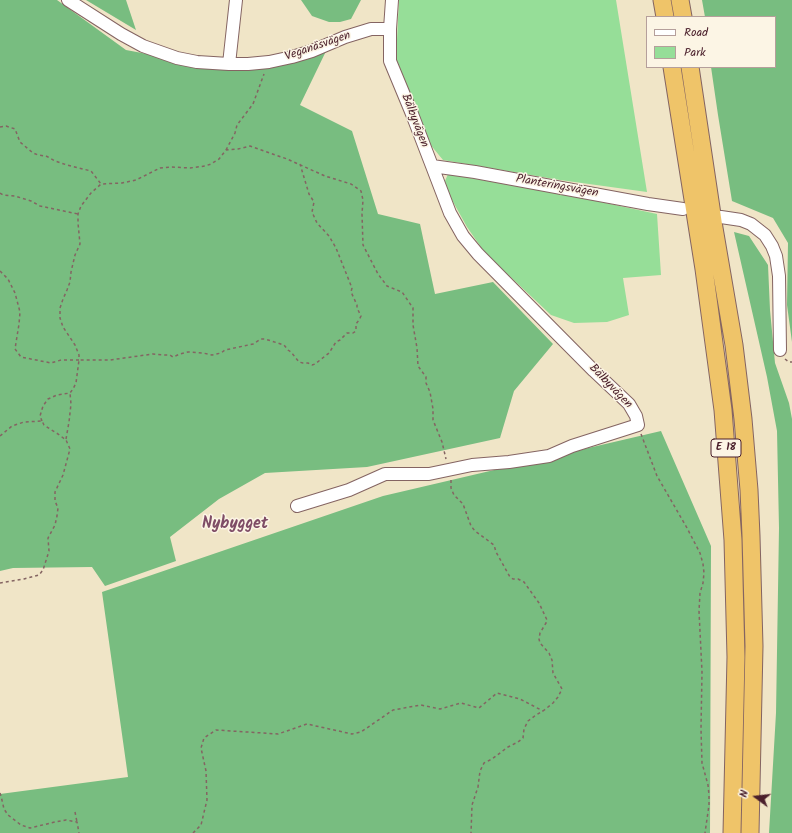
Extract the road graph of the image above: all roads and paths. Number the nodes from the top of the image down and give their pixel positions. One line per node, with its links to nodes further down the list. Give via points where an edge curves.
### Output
1 (68, 0): 10 (street, Veganäsvägen, via 143,46 191,61)
2 (236, 0): 10 (street)
3 (392, 0): 8 (street)
4 (662, 0): 6 (highway)
5 (680, 0): 7 (highway)
6 (665, 16)
7 (683, 16)
8 (390, 29): 9 (street, Veganäsvägen, via 371,29 312,51); 16 (street, Bälbyvägen, via 390,61)
9 (269, 62): 10 (street, Veganäsvägen); 14 (path, via 252,104 237,125)
10 (229, 64)
11 (672, 68): 41 (highway, E 18, via 724,410 733,540 736,657)
12 (690, 68): 42 (highway, E 18, via 734,345 749,490 754,639)
13 (0, 127): 17 (path, via 15,129 20,142 33,153 91,172)
14 (226, 150): 15 (path, via 250,146); 17 (path, via 219,159 205,166 160,168 136,180)
15 (300, 164): 24 (path, via 314,202 312,212 316,223 329,236 336,248 352,288 351,292 361,316 356,324 356,331 347,333 336,342 329,353 312,365 299,362 284,345 265,339 212,355 188,352 173,357 153,354 110,360); 30 (path, via 361,190 363,245 387,286 402,292 412,308 418,366 426,377 433,420)
16 (432, 166): 19 (street, Planteringsvägen); 27 (street, Bälbyvägen, via 450,213 463,236 629,404)
17 (101, 184): 20 (path, via 80,206)
18 (0, 193): 20 (path, via 40,206)
19 (683, 209)
20 (78, 214): 24 (path, via 80,244 75,255 68,290 60,308 60,318 62,326 75,345)
21 (722, 217): 23 (street, via 751,224 765,235 772,246 779,276)
22 (0, 271): 24 (path, via 8,279 15,293 20,312 15,349 21,357 51,363)
23 (780, 350)
24 (79, 360): 25 (path, via 76,383)
25 (70, 393): 26 (path, via 57,394 48,399 40,416); 29 (path)
26 (42, 421): 28 (path, via 12,426); 29 (path, via 50,430)
27 (638, 425): 30 (street, Bälbyvägen, via 549,456); 40 (path, via 657,476 704,564 698,611 702,672 702,763 709,795)
28 (0, 436)
29 (66, 440): 32 (path, via 70,448 63,475 55,492 57,516 48,538 49,551 43,570 39,575)
30 (450, 469): 31 (street, Bälbyvägen, via 430,474 385,474 349,490); 33 (path, via 454,495 463,504 471,526 494,546 510,577 524,582 547,620 540,633 540,643 549,653 553,673 562,689 558,697)
31 (297, 506)
32 (0, 583)
33 (543, 711): 38 (path, via 520,699 497,693 479,708 462,703 440,709 422,705 393,710 361,732 352,734 307,724 278,734 216,730 204,738 201,748 206,771 207,800 201,825); 39 (path, via 528,721 523,738 484,763 472,805)
34 (0, 793): 36 (path, via 4,809 21,825 30,828 66,820)
35 (75, 812): 36 (path)
36 (77, 822): 37 (path)
37 (79, 833)
38 (193, 833)
39 (472, 833)
40 (705, 833)
41 (732, 833)
42 (750, 833)

